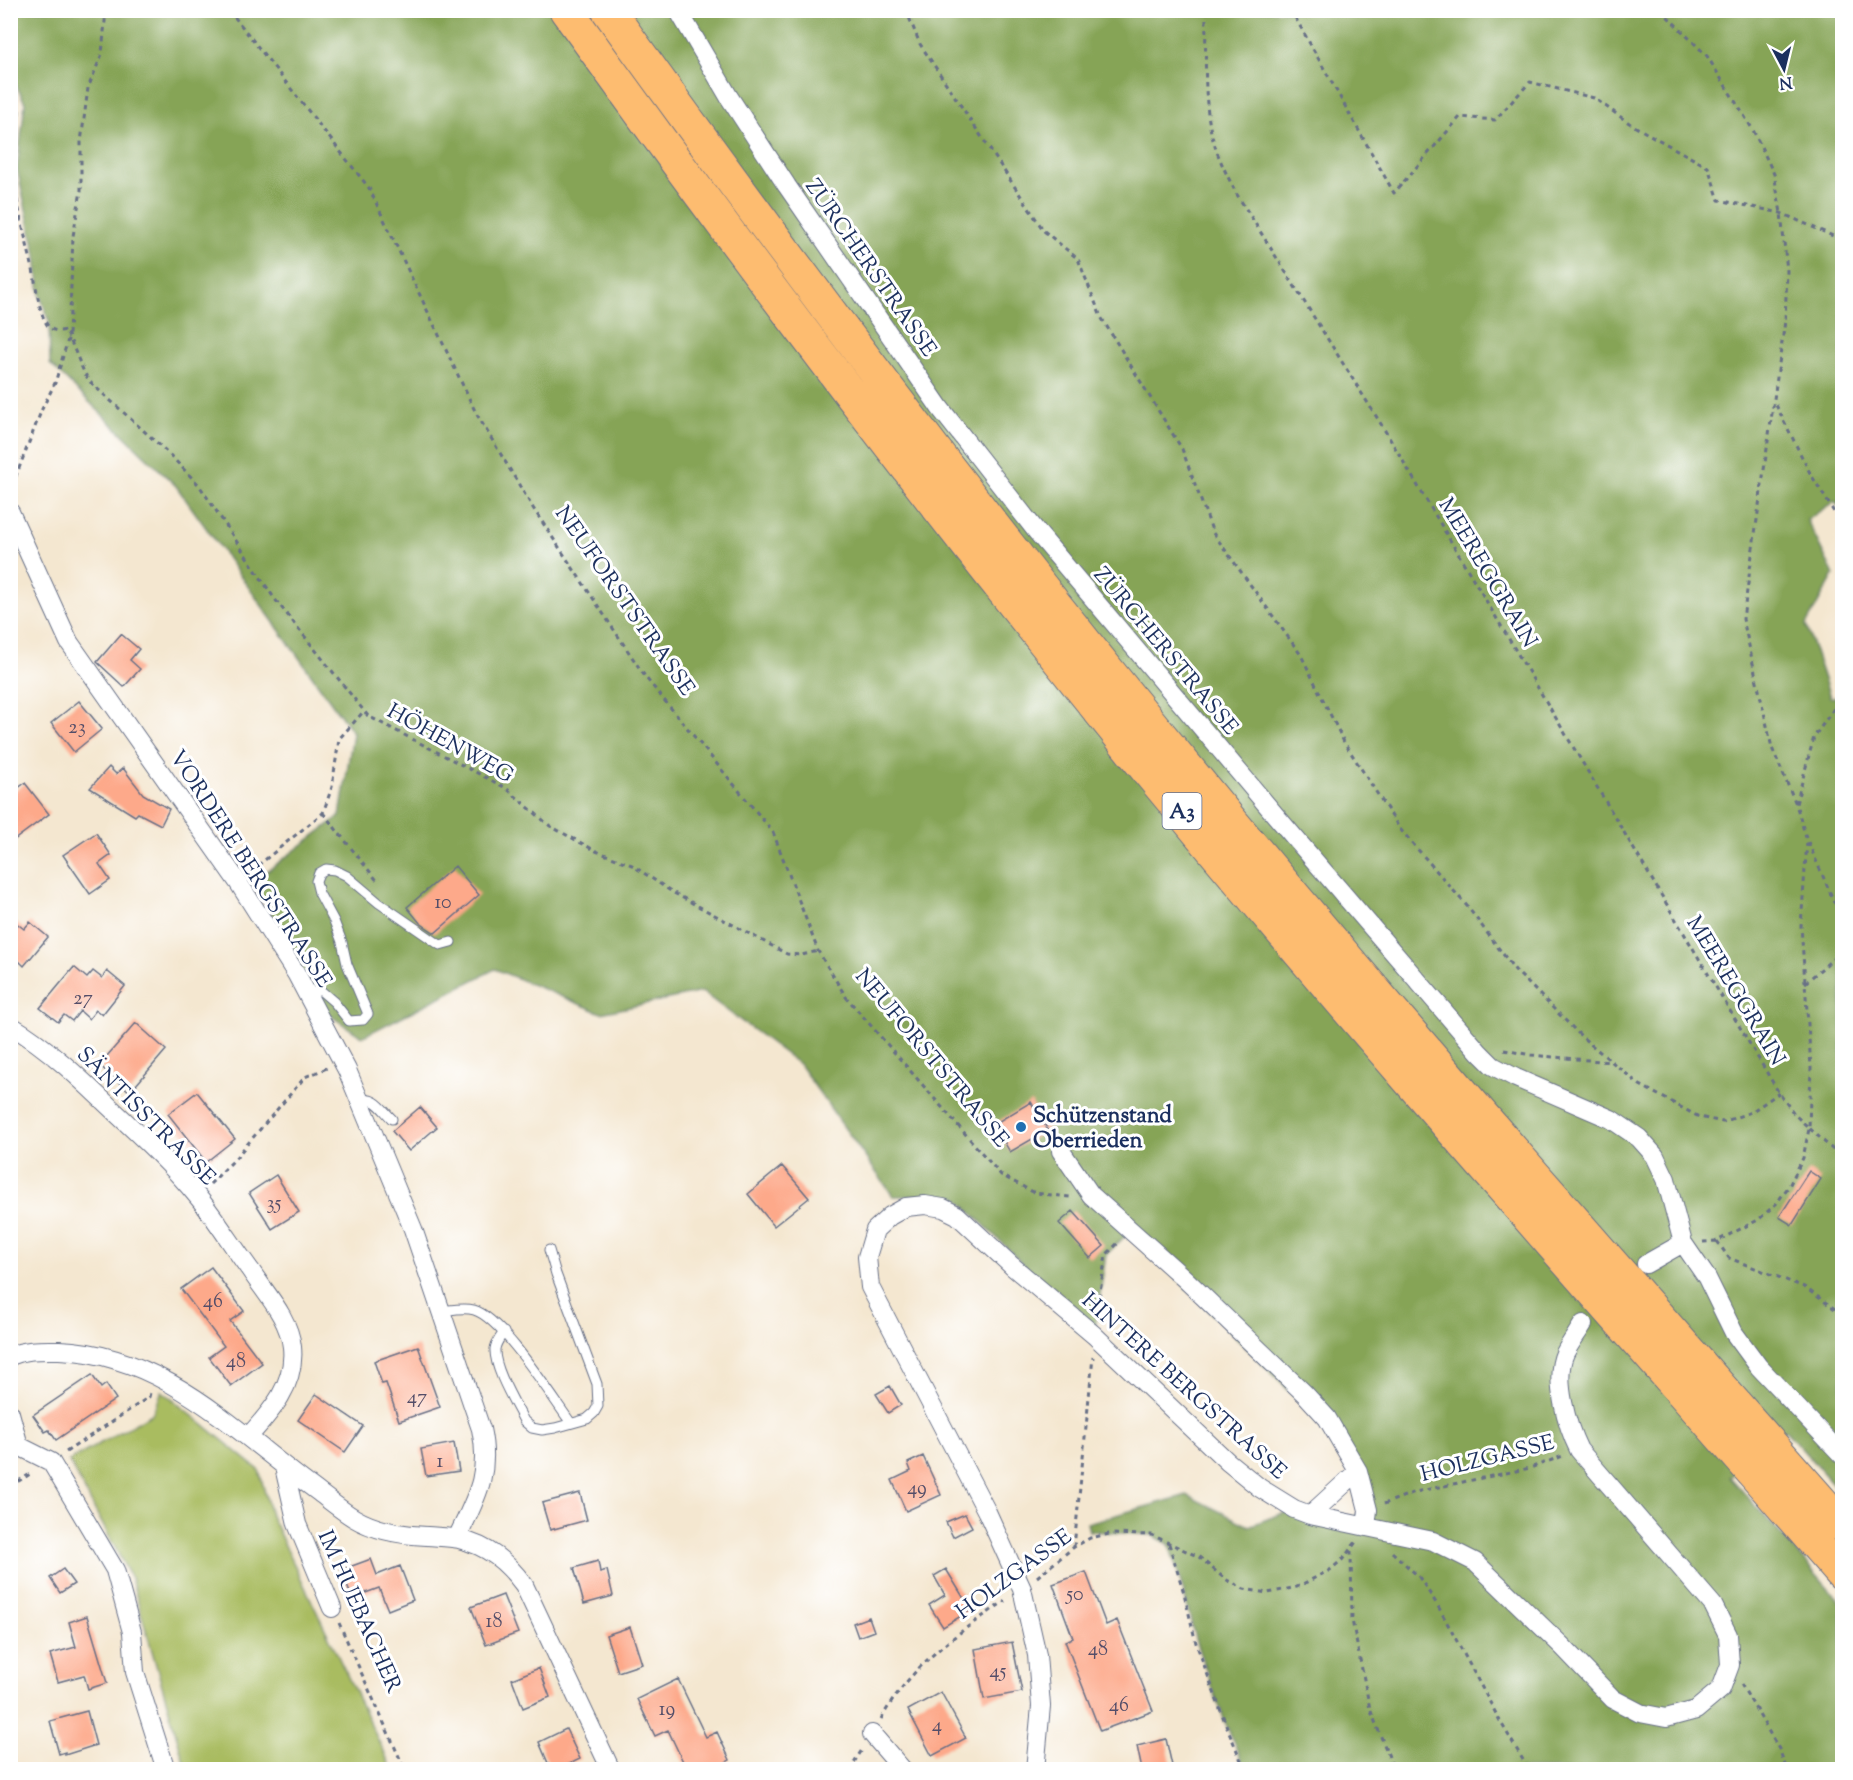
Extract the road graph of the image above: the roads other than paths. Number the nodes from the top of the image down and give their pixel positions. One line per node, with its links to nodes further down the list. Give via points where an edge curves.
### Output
1 (566, 10): 28 (highway, A3, via 895,454 1155,779 1401,1071)
2 (608, 10): 26 (highway, A3, via 924,436 1174,751 1412,1033)
3 (678, 10): 11 (street, ZÜRCHERSTRASSE, via 780,176 940,408 1037,532 1479,1052 1493,1066 1611,1119 1639,1138 1666,1179)
4 (10, 512): 6 (street, VORDERE BERGSTRASSE, via 69,642 238,882)
5 (451, 942): 6 (lane, via 440,945 347,876 326,869 316,881 319,893 338,931 368,1014 363,1020 349,1021 320,990)
6 (308, 995): 8 (street, VORDERE BERGSTRASSE)
7 (10, 1026): 20 (street, SÄNTISSTRASSE, via 30,1036 89,1087 198,1197 278,1310 292,1346 292,1368 283,1393)
8 (360, 1100): 9 (lane, via 374,1101); 14 (street, VORDERE BERGSTRASSE, via 413,1229)
9 (392, 1119)
10 (1061, 1151): 23 (street, via 1091,1196 1305,1394 1327,1418)
11 (1683, 1243): 13 (street); 21 (street, ZÜRCHERSTRASSE, via 1707,1278 1734,1333 1759,1368)
12 (549, 1250): 19 (lane, via 599,1396 594,1413)
13 (1646, 1264)
14 (441, 1311): 16 (lane, via 475,1310); 27 (street, VORDERE BERGSTRASSE, via 485,1448 479,1491)
15 (1583, 1324): 25 (street, HINTERE BERGSTRASSE, via 1564,1355 1561,1389 1569,1430 1579,1450 1713,1605 1728,1635 1730,1665 1721,1689 1696,1710 1666,1718 1640,1713 1613,1699 1475,1562)
16 (504, 1332): 19 (lane); 19 (lane, via 497,1341 497,1362 524,1422 542,1430)
17 (10, 1356): 20 (street, via 30,1351 75,1351 154,1373 186,1391)
18 (10, 1413): 31 (street, via 19,1446 51,1462 115,1570 132,1632 135,1672)
19 (571, 1423)
20 (248, 1437): 22 (street)
21 (1842, 1455)
22 (284, 1467): 27 (street, via 354,1518 384,1531); 29 (street, IM HUEBACHER, via 297,1524)
23 (1358, 1471): 24 (street); 25 (street)
24 (1310, 1515): 25 (street, HINTERE BERGSTRASSE); 34 (street, HINTERE BERGSTRASSE, via 1260,1488 1228,1462 1094,1335 957,1215 925,1205 906,1207 874,1230 867,1257 870,1287 987,1512 1022,1589 1037,1655 1041,1706)
25 (1367, 1518)
26 (1842, 1525)
27 (457, 1538): 32 (street, via 509,1565 524,1585)
28 (1842, 1574)
29 (332, 1608)
30 (872, 1734): 33 (street)
31 (166, 1770)
32 (610, 1770)
33 (903, 1770)
34 (1035, 1770)

